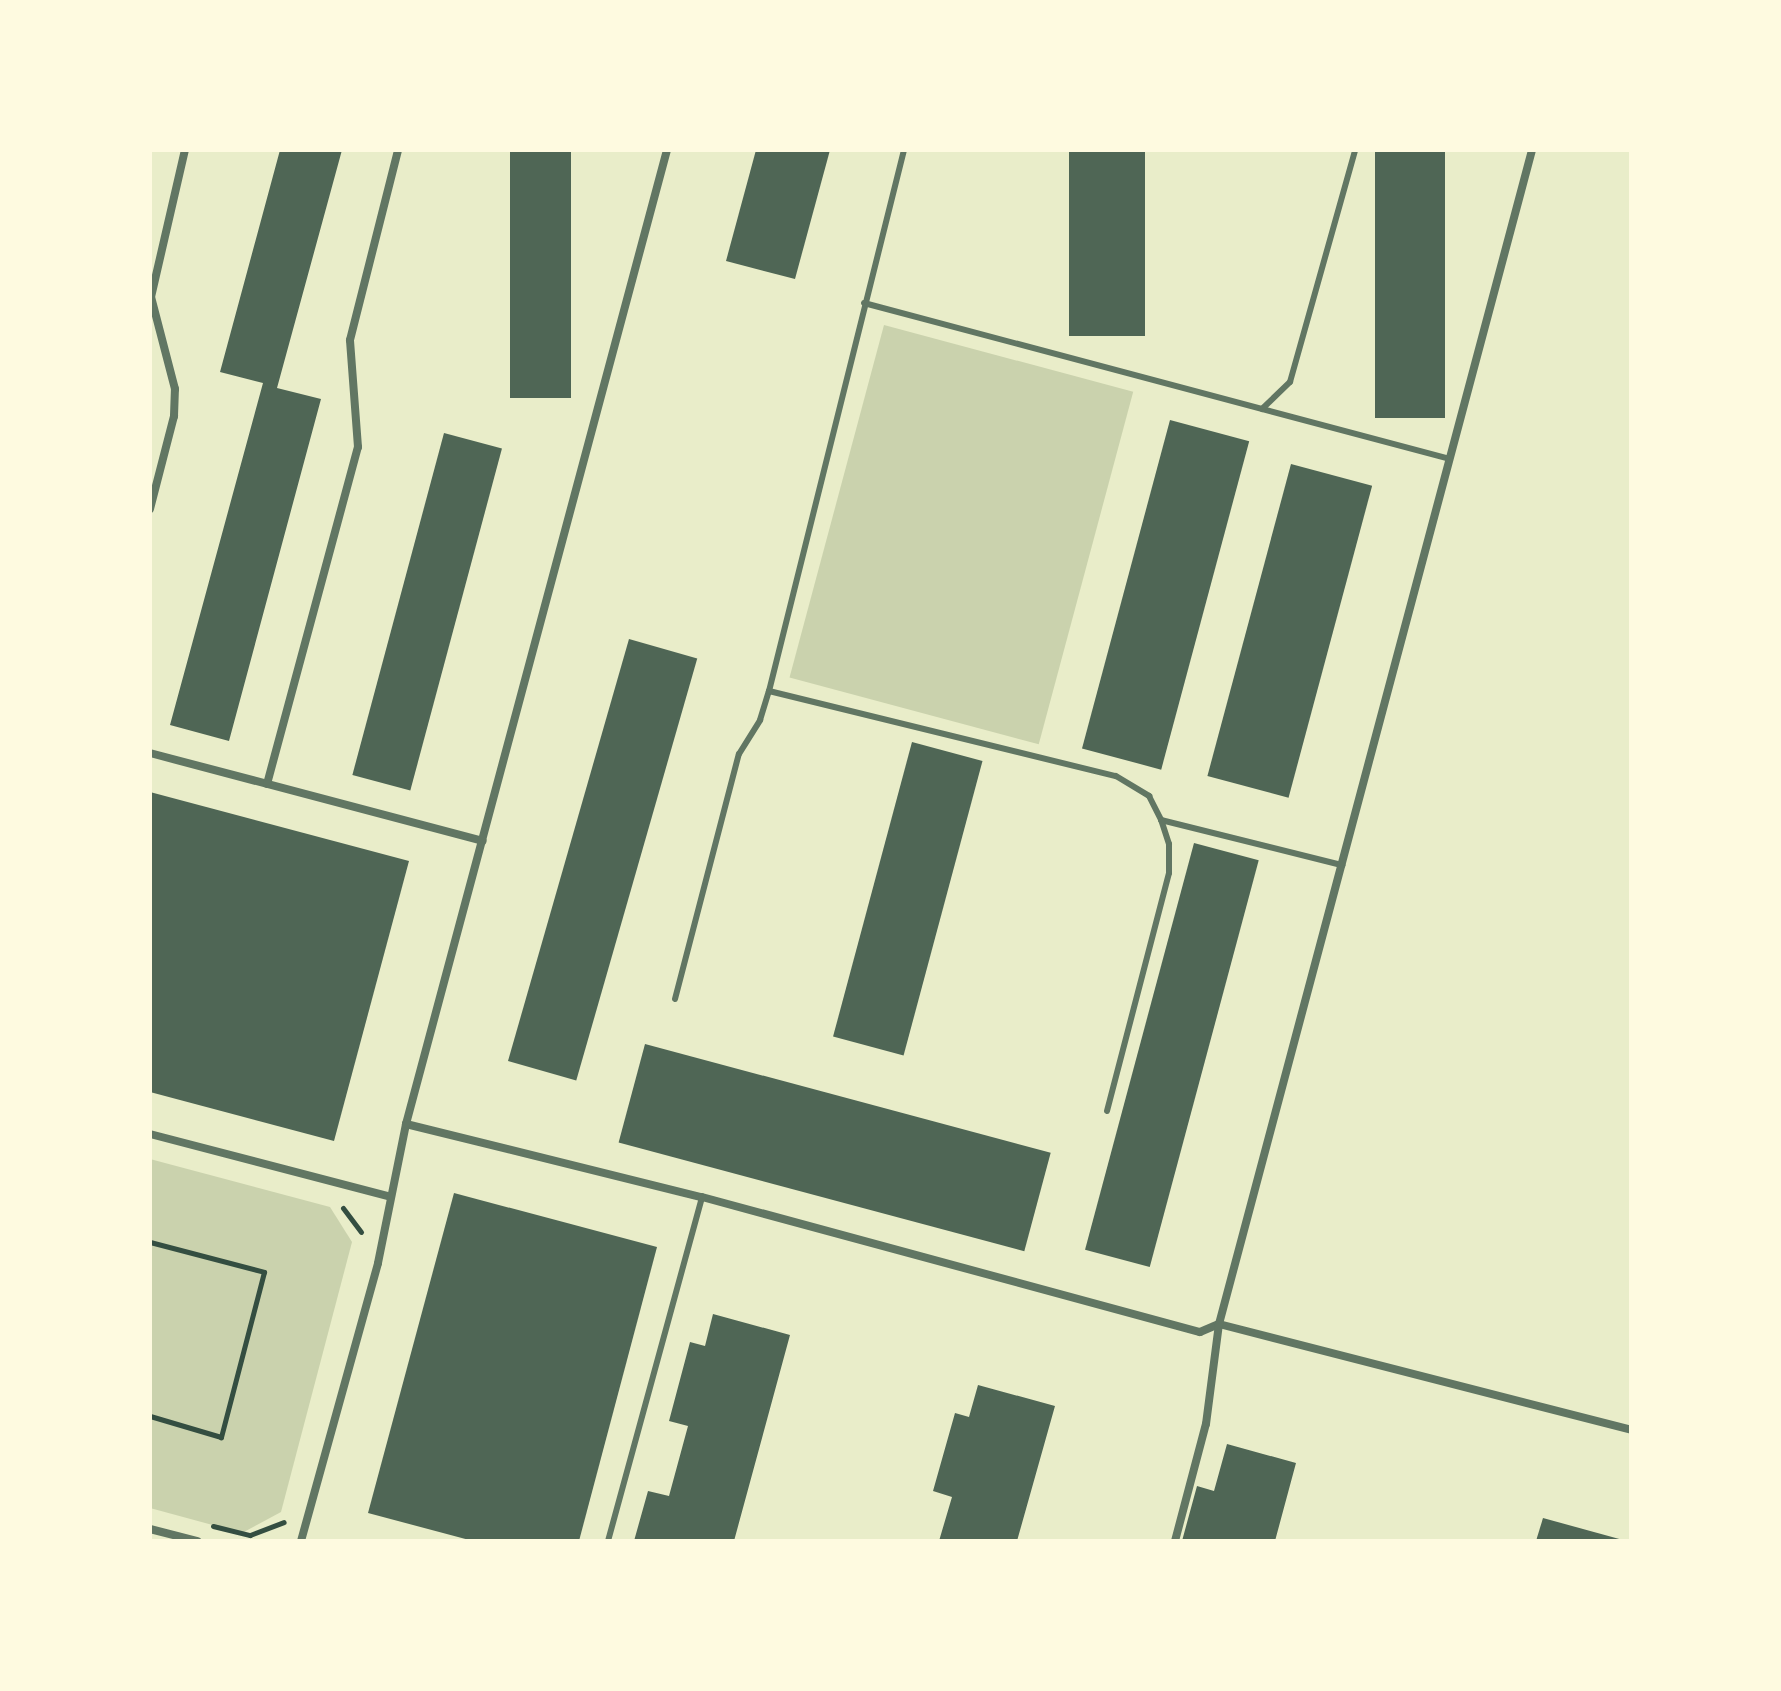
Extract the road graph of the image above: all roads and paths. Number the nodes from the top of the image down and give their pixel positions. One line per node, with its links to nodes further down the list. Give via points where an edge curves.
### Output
1 (185, 150): 10 (street, via 151,297 175,389 174,416)
2 (398, 150): 13 (street, via 350,340 358,447)
3 (667, 150): 15 (street)
4 (904, 150): 7 (lane)
5 (1355, 150): 8 (lane, via 1290,382)
6 (1532, 150): 9 (street)
7 (864, 303): 8 (lane); 11 (lane)
8 (1262, 409): 9 (lane)
9 (1450, 459): 16 (street)
10 (150, 509)
11 (769, 691): 14 (lane, via 1116,776 1149,796); 17 (lane, via 760,720 739,754)
12 (150, 753): 13 (street)
13 (267, 784): 15 (street)
14 (1161, 820): 16 (lane); 18 (lane, via 1169,844 1169,873)
15 (483, 841): 19 (street)
16 (1342, 865): 26 (street)
17 (675, 999)
18 (1107, 1111)
19 (406, 1124): 21 (street); 22 (street)
20 (150, 1134): 21 (street)
21 (388, 1196): 33 (street, via 378,1263)
22 (702, 1197): 26 (street, via 1200,1332); 34 (lane)
23 (342, 1207): 25 (path, via 363,1234)
24 (150, 1242): 27 (path, via 264,1272 221,1437)
25 (359, 1249)
26 (1219, 1324): 28 (street); 35 (street, via 1206,1424)
27 (150, 1416)
28 (1631, 1430)
29 (290, 1507): 30 (path, via 285,1522 250,1535)
30 (207, 1524)
31 (150, 1529): 32 (street)
32 (197, 1541)
33 (301, 1541)
34 (608, 1541)
35 (1175, 1541)

